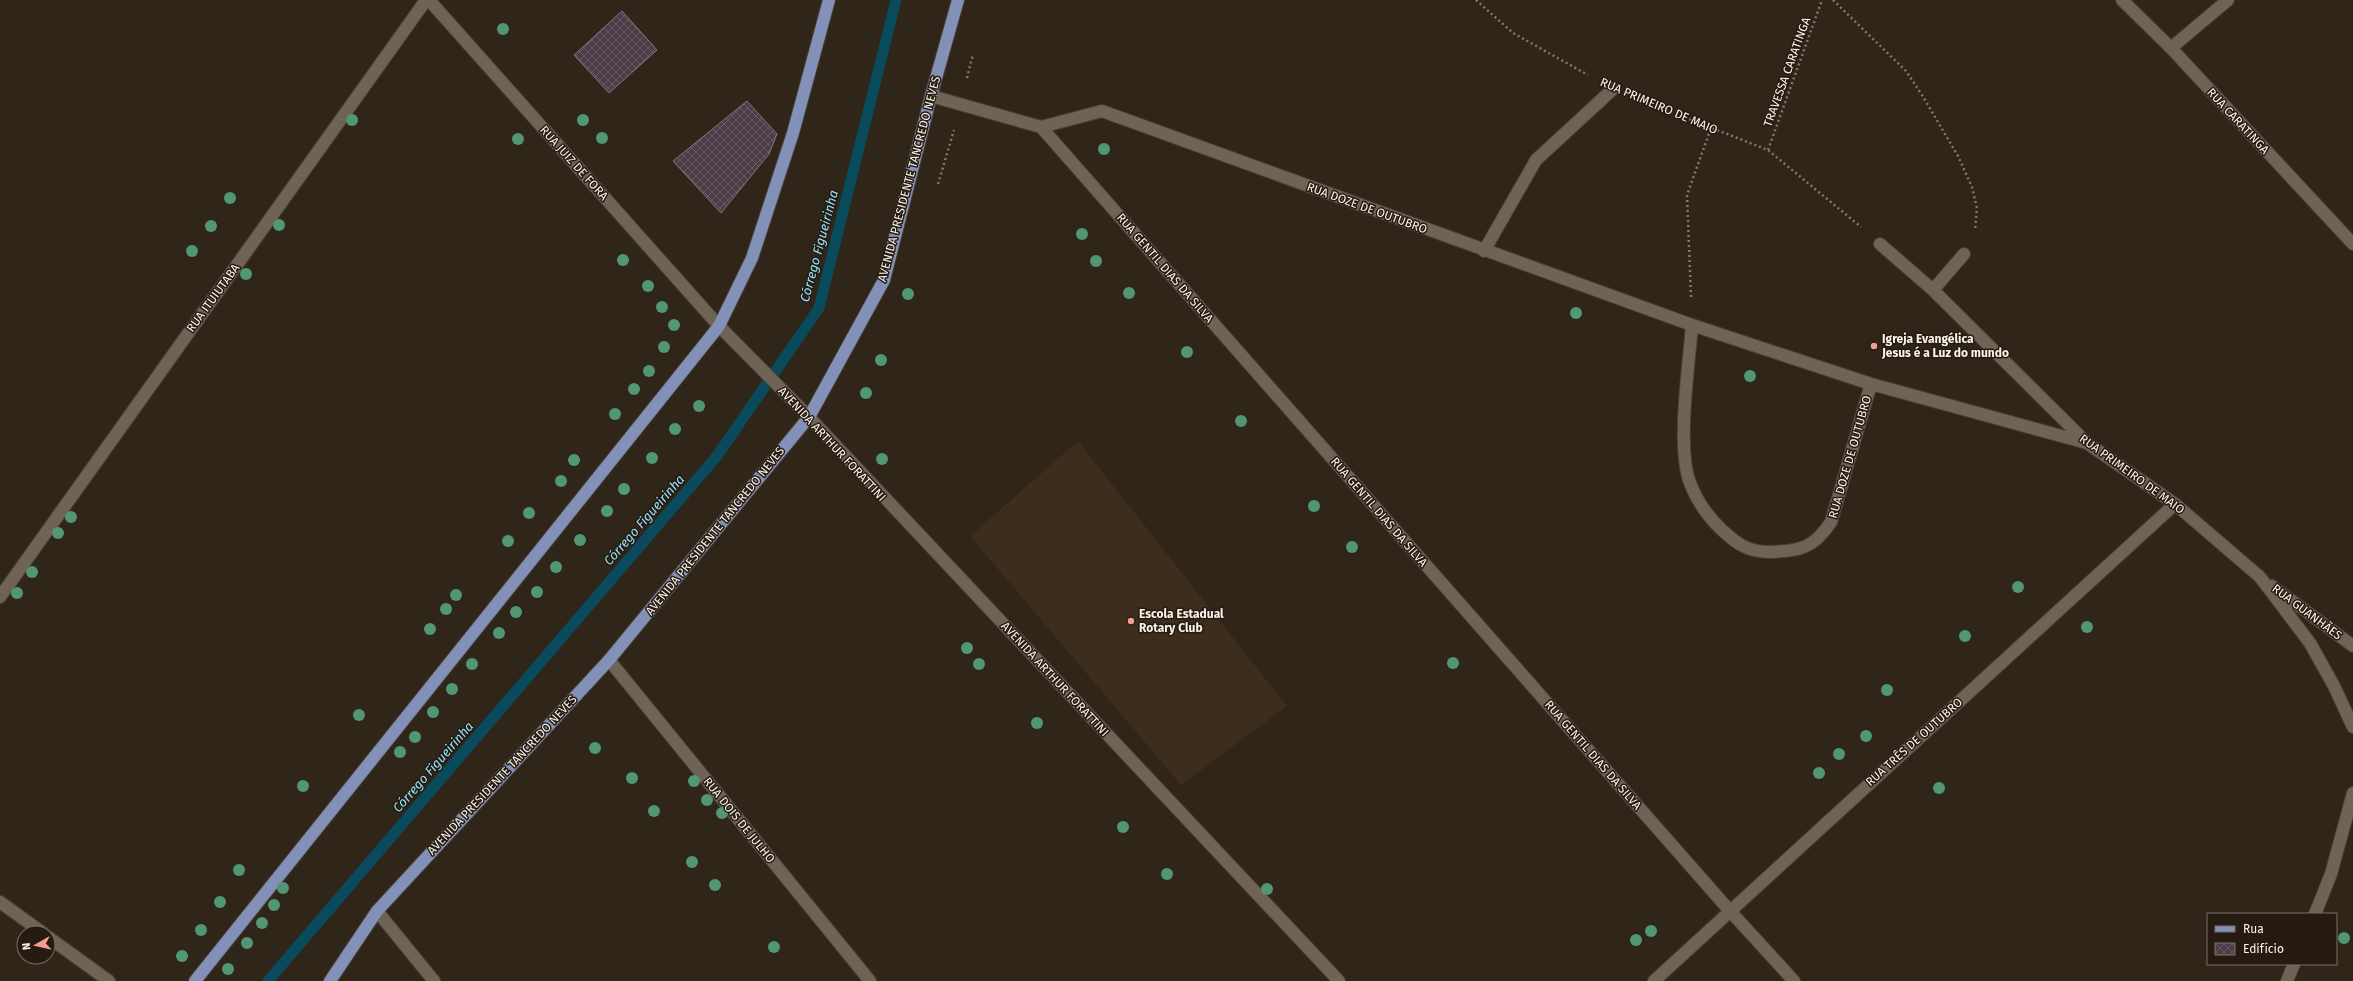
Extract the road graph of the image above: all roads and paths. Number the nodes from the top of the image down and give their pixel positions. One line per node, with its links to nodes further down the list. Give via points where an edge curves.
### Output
1 (427, 0): 22 (street, RUA JUIZ DE FORA); 29 (street, RUA ITUIUTABA)
2 (828, 0): 22 (main road, via 793,132 752,258)
3 (958, 0): 11 (main road, AVENIDA PRESIDENTE TANCREDO NEVES)
4 (1476, 0): 10 (path, RUA PRIMEIRO DE MAIO, via 1513,33)
5 (1822, 0): 14 (path, TRAVESSA CARATINGA)
6 (1833, 0): 19 (path, via 1906,71 1958,156 1972,186 1977,208 1975,230)
7 (2122, 0): 9 (street, RUA CARATINGA)
8 (2228, 0): 9 (street)
9 (2171, 48): 17 (street, RUA CARATINGA)
10 (1613, 89): 13 (path, RUA PRIMEIRO DE MAIO); 18 (street, via 1536,160)
11 (931, 96): 12 (street); 25 (main road, AVENIDA PRESIDENTE TANCREDO NEVES, via 884,280)
12 (1041, 127): 18 (street, RUA DOZE DE OUTUBRO, via 1102,111); 36 (street, RUA GENTIL DIAS DA SILVA)
13 (1711, 128): 14 (path, RUA PRIMEIRO DE MAIO); 21 (path, via 1688,195)
14 (1768, 150): 15 (path, RUA PRIMEIRO DE MAIO)
15 (1842, 210)
16 (1880, 244): 20 (street, RUA PRIMEIRO DE MAIO)
17 (2353, 244)
18 (1484, 251): 21 (street, RUA DOZE DE OUTUBRO)
19 (1964, 254): 20 (street)
20 (1933, 290): 26 (street, RUA PRIMEIRO DE MAIO)
21 (1692, 325): 24 (street, RUA DOZE DE OUTUBRO); 24 (street, RUA DOZE DE OUTUBRO, via 1685,455 1689,480 1701,507 1711,520 1739,546 1754,552 1792,551 1809,546 1821,537 1831,522)
22 (720, 326): 23 (street, RUA JUIZ DE FORA); 42 (main road)
23 (770, 378): 25 (street, AVENIDA ARTHUR FORATTINI)
24 (1871, 384): 26 (street, RUA DOZE DE OUTUBRO)
25 (808, 417): 31 (main road, AVENIDA PRESIDENTE TANCREDO NEVES); 46 (street, AVENIDA ARTHUR FORATTINI)
26 (2087, 443): 27 (street, RUA PRIMEIRO DE MAIO)
27 (2175, 504): 28 (street, RUA PRIMEIRO DE MAIO); 36 (street, RUA TRÊS DE OUTUBRO)
28 (2260, 577): 30 (street, RUA GUANHÃES); 32 (street, RUA PRIMEIRO DE MAIO, via 2310,643)
29 (0, 597)
30 (2353, 646)
31 (609, 660): 35 (main road, AVENIDA PRESIDENTE TANCREDO NEVES); 45 (street, RUA DOIS DE JULHO)
32 (2353, 727)
33 (2353, 793): 37 (street, via 2331,874)
34 (0, 902): 38 (street)
35 (377, 911): 43 (main road, AVENIDA PRESIDENTE TANCREDO NEVES); 44 (street)
36 (1730, 911): 47 (street, RUA TRÊS DE OUTUBRO); 48 (street, RUA GENTIL DIAS DA SILVA)
37 (2315, 913)
38 (32, 925)
39 (56, 943): 41 (street)
40 (2294, 965): 49 (street)
41 (109, 981)
42 (195, 981)
43 (330, 981)
44 (434, 981)
45 (870, 981)
46 (1339, 981)
47 (1654, 981)
48 (1794, 981)
49 (2287, 981)

